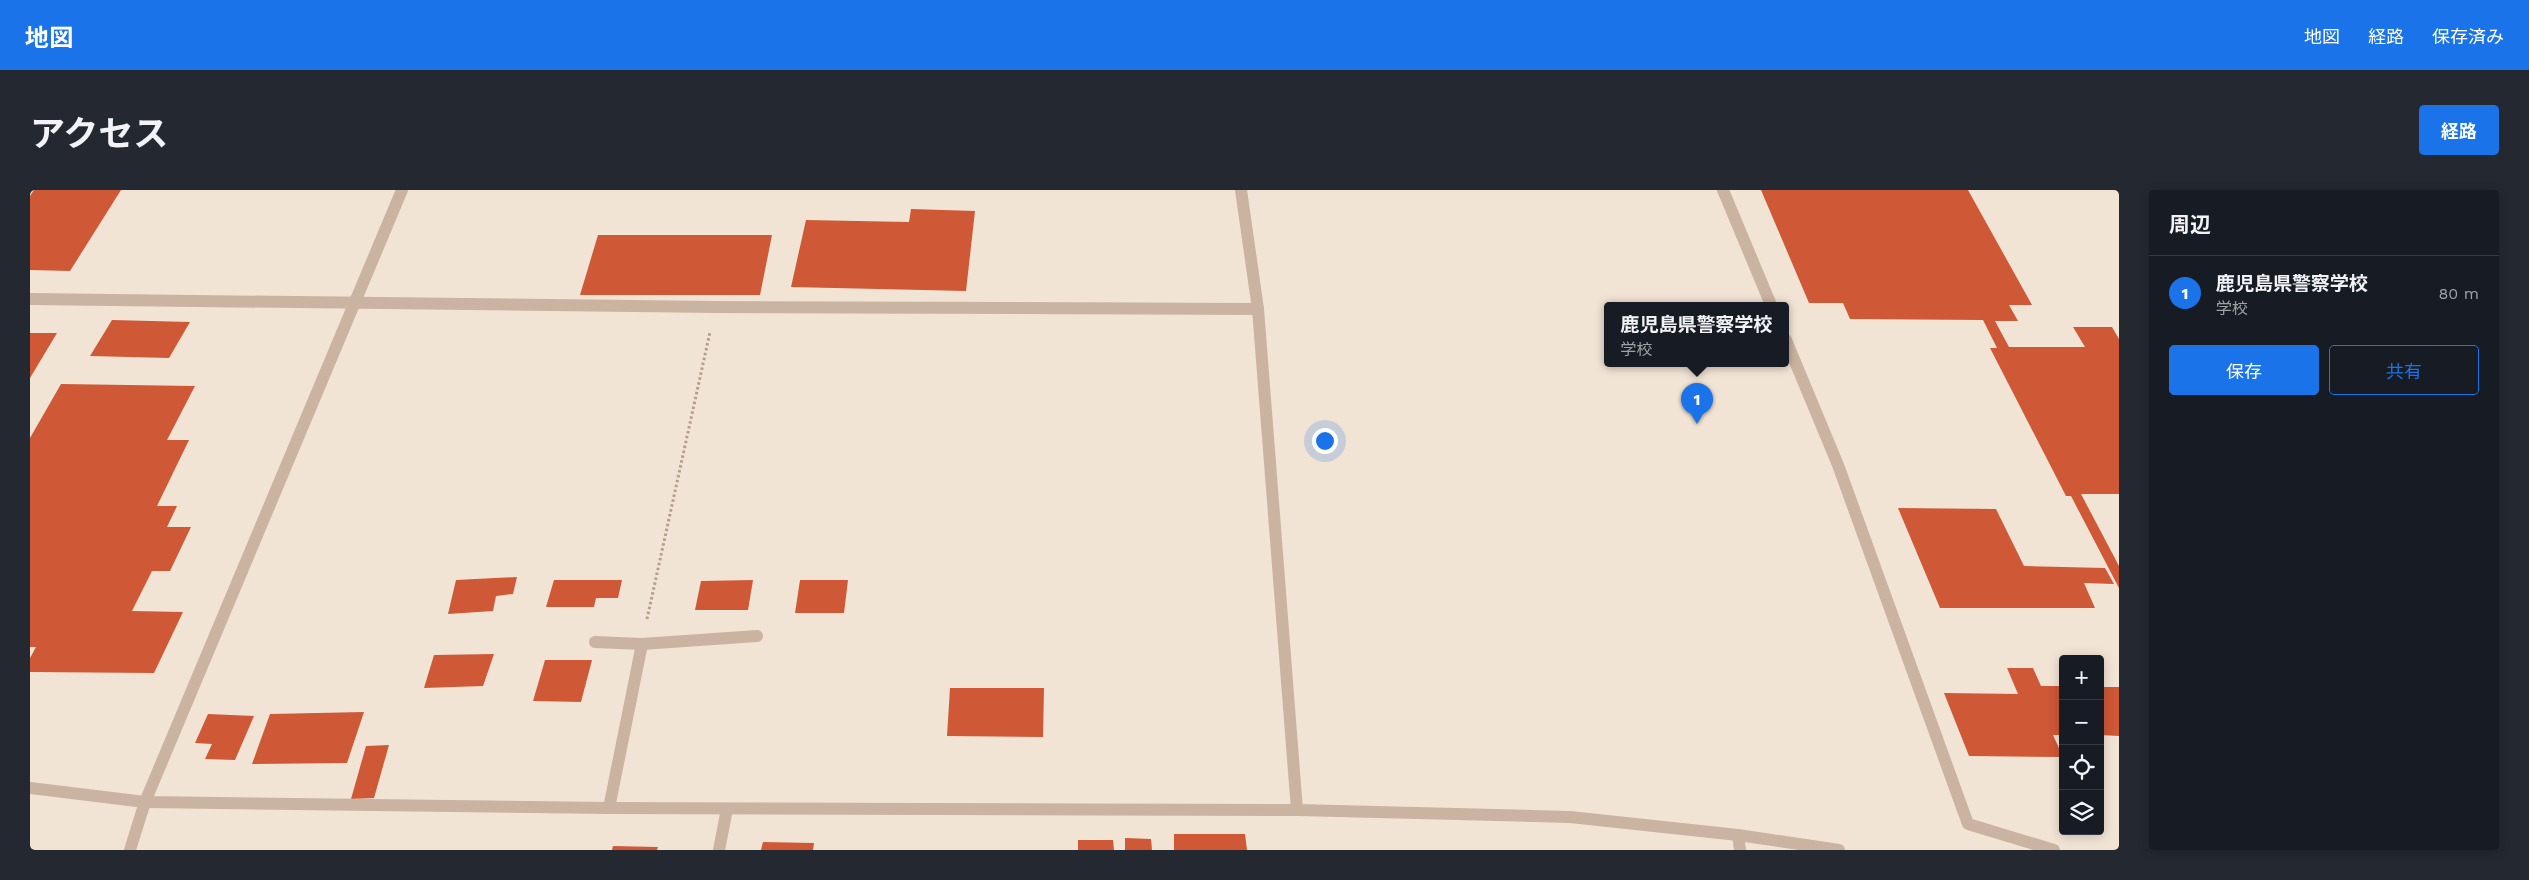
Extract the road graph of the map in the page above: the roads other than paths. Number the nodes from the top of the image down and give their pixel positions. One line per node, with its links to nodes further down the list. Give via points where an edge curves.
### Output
1 (402, 190): 5 (street)
2 (1241, 190): 7 (street)
3 (1723, 190): 6 (street)
4 (30, 299): 5 (street)
5 (354, 302): 7 (street); 13 (street)
6 (1770, 302)
7 (1258, 309): 16 (street)
8 (1789, 347): 22 (street, via 1838,465 1968,824)
9 (757, 636): 11 (street)
10 (595, 642): 11 (street)
11 (642, 644): 14 (street)
12 (30, 788): 13 (street)
13 (145, 802): 14 (street); 18 (street)
14 (609, 808): 15 (street)
15 (727, 809): 16 (street); 19 (street)
16 (1297, 810): 17 (street, via 1570,817)
17 (1738, 835): 20 (street); 21 (street)
18 (130, 850)
19 (719, 850)
20 (1740, 850)
21 (1839, 850)
22 (2054, 850)

